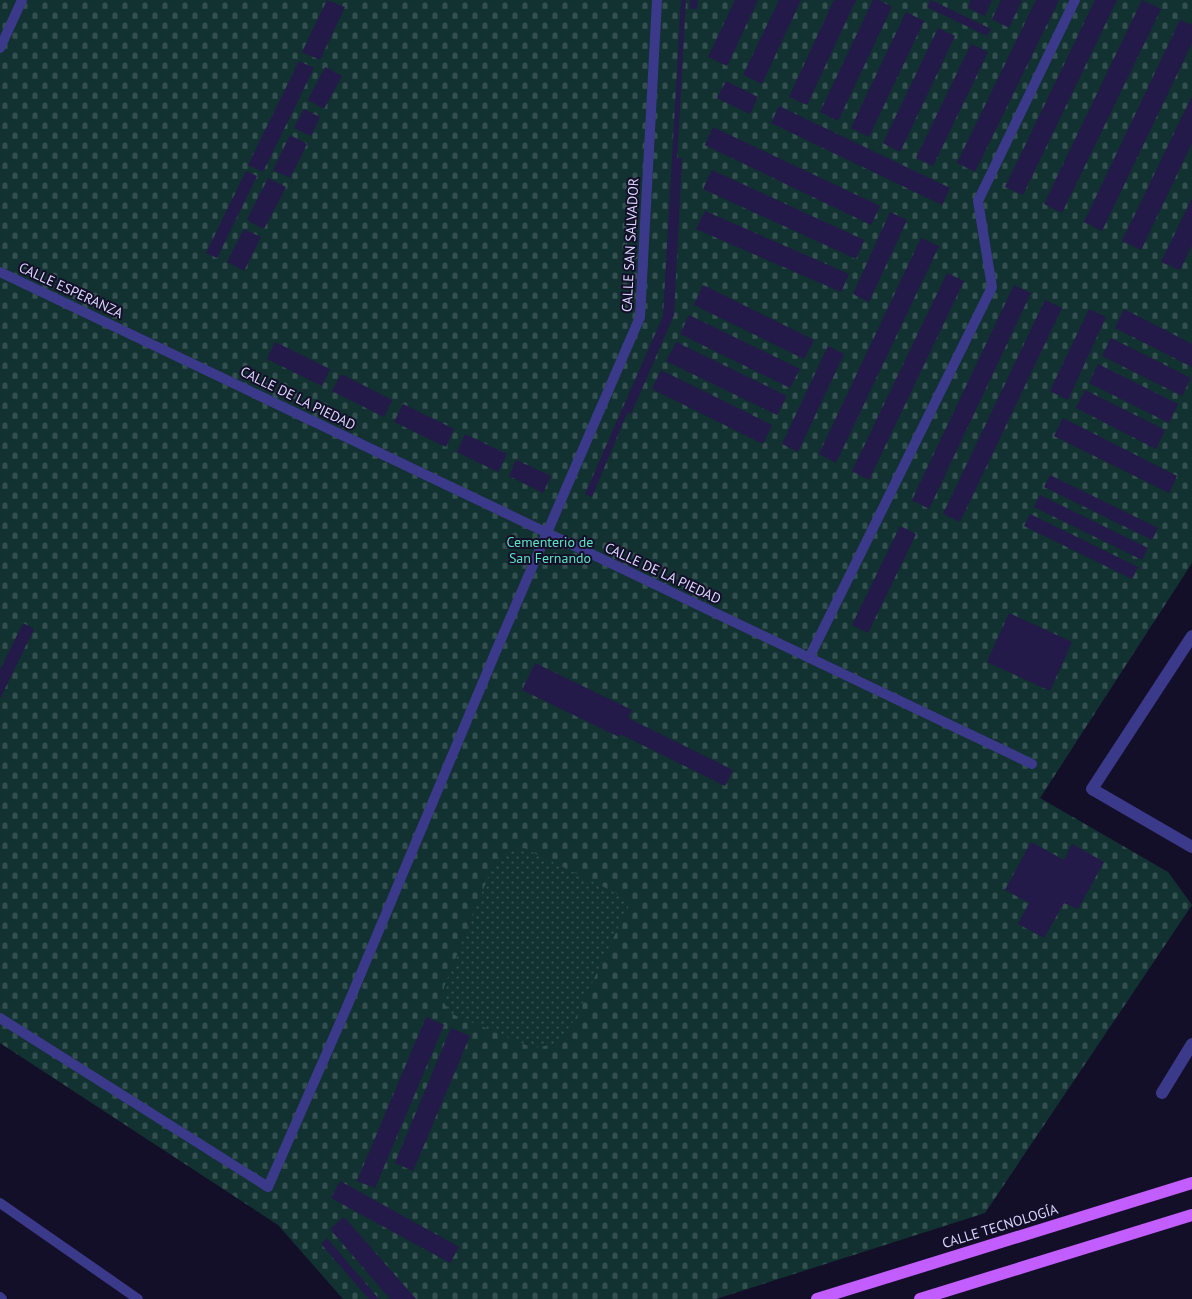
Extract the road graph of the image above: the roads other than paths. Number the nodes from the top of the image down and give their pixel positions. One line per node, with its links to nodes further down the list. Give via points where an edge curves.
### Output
1 (22, 0): 4 (lane)
2 (657, 0): 7 (lane, CALLE SAN SALVADOR, via 640,317)
3 (1075, 0): 9 (lane, via 978,201 992,287)
4 (0, 48)
5 (0, 272): 6 (lane, CALLE ESPERANZA)
6 (201, 368): 7 (lane, CALLE DE LA PIEDAD)
7 (548, 533): 9 (lane, CALLE DE LA PIEDAD); 12 (lane, CALLE SAN SALVADOR, via 268,1187)
8 (1192, 636): 11 (street, via 1092,789)
9 (809, 658): 10 (lane, CALLE DE LA PIEDAD)
10 (1032, 764)
11 (1192, 847)
12 (0, 1018)
13 (1192, 1044): 14 (street)
14 (1162, 1093)
15 (1192, 1183): 19 (main road, CALLE TECNOLOGÍA)
16 (0, 1203): 18 (lane)
17 (1192, 1215): 20 (main road)
18 (138, 1299)
19 (817, 1299)
20 (920, 1299)

